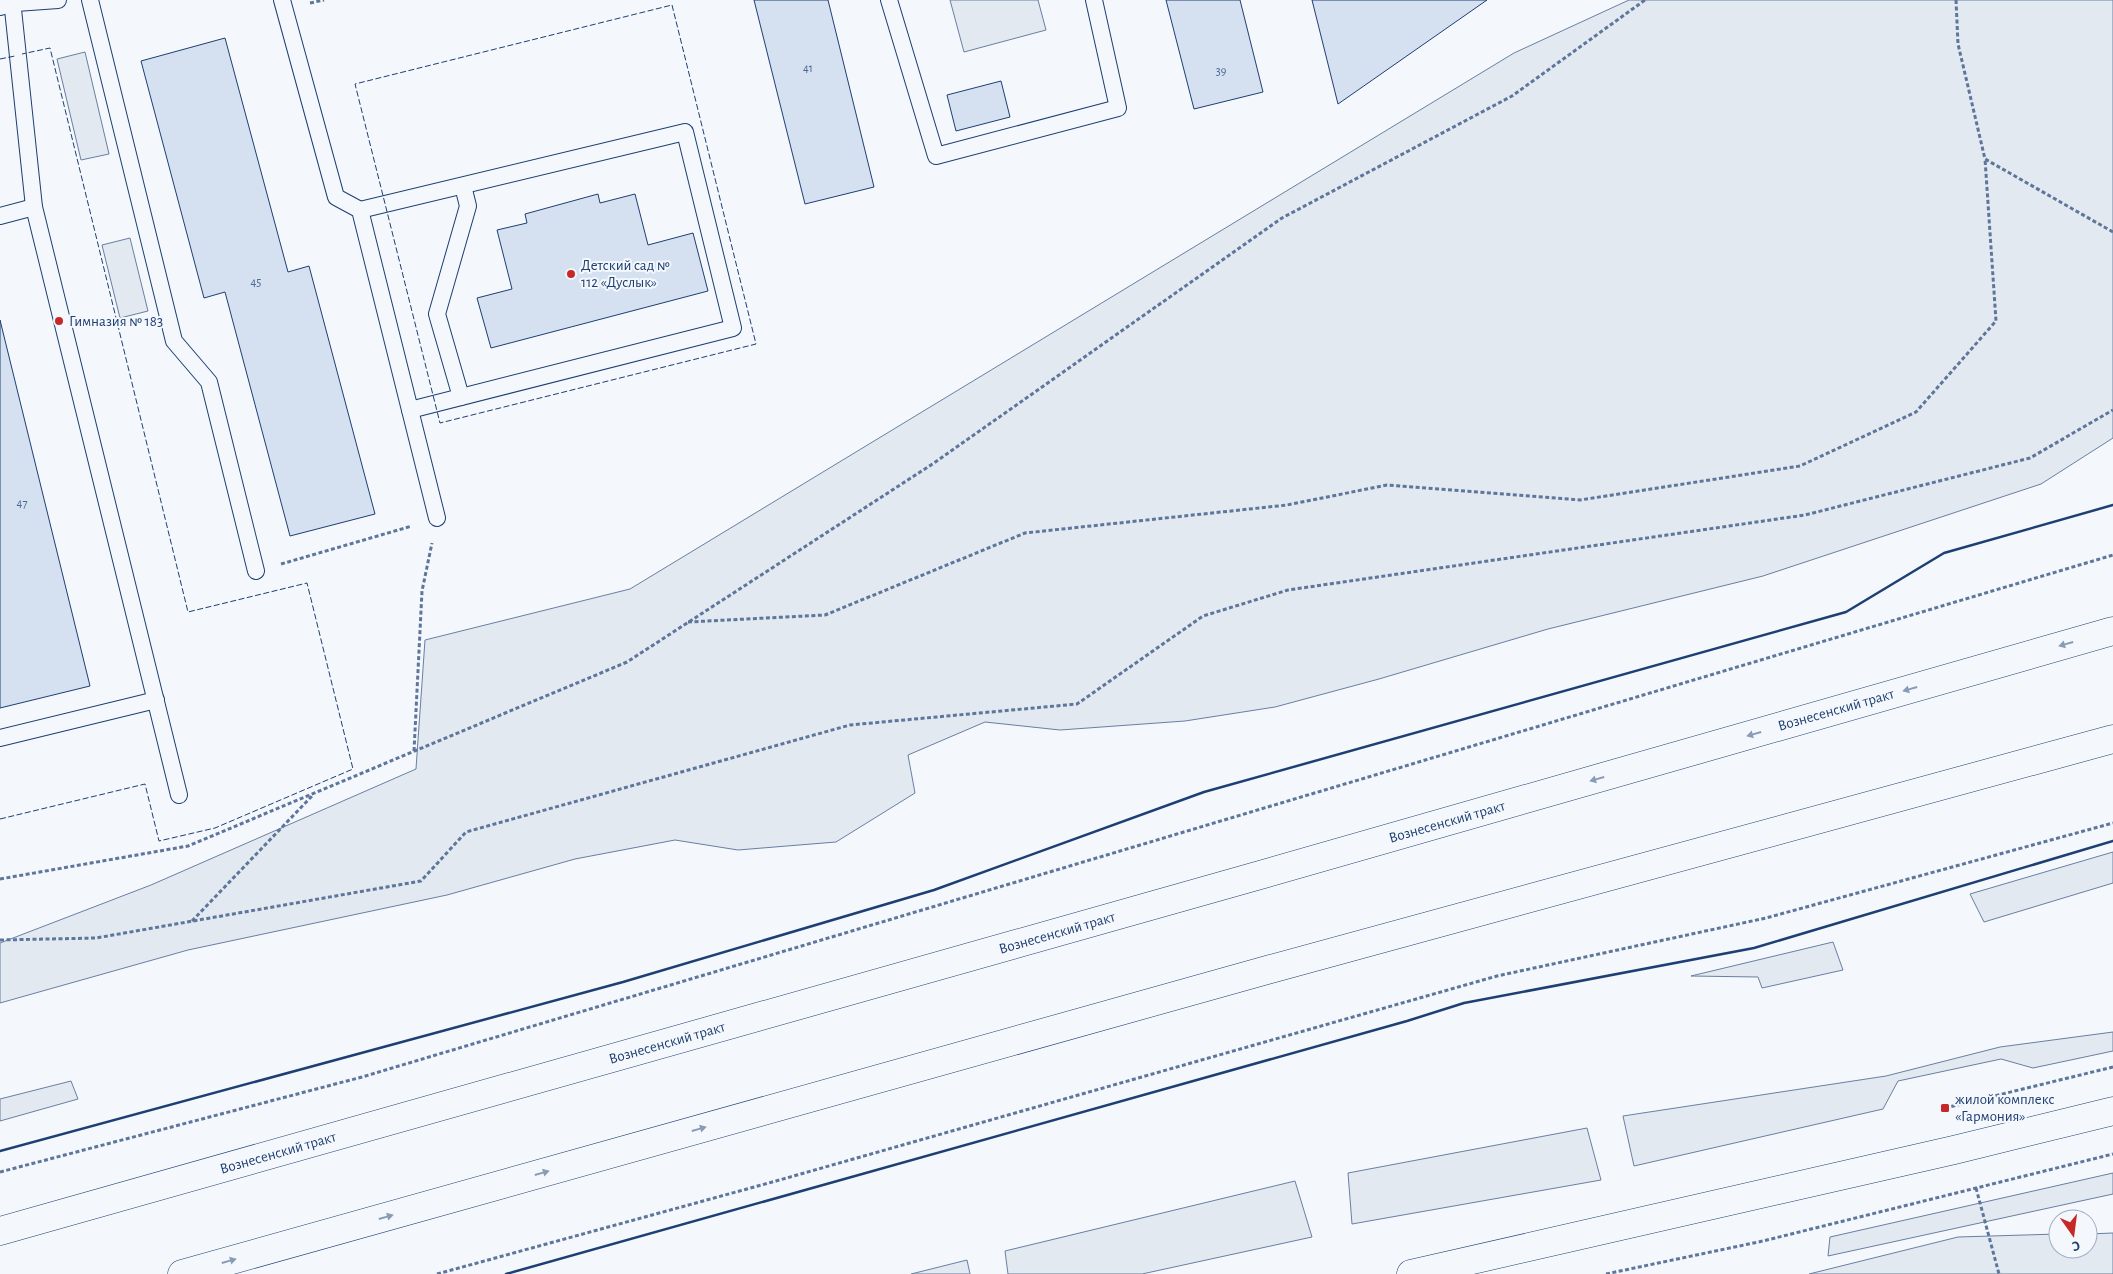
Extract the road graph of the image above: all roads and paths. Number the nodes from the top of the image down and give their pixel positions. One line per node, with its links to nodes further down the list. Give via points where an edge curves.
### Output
1 (58, 0): 8 (lane)
2 (90, 0): 20 (lane, via 174,341 209,382)
3 (282, 0): 12 (lane, via 336,197)
4 (890, 0): 5 (lane, via 936,156 1118,108)
5 (1094, 0)
6 (1645, 0): 21 (path, via 1512,96 1282,218 934,463)
7 (1956, 0): 9 (path, via 1958,44)
8 (8, 4): 11 (lane)
9 (1985, 159): 14 (path); 21 (path, via 1996,321 1916,412 1800,466 1580,500 1387,486 1287,505 1025,533 825,615)
10 (463, 186): 12 (lane); 15 (lane, via 468,206 438,314); 15 (lane, via 685,132 734,328)
11 (34, 207): 13 (lane); 23 (lane)
12 (360, 210): 16 (lane)
13 (0, 216)
14 (2113, 232)
15 (461, 397): 16 (lane)
16 (410, 410): 18 (lane)
17 (2113, 410): 31 (path, via 2030,458 1805,515 1288,590 1203,616 1077,704 850,725 466,832 421,881)
18 (437, 518): 20 (path); 26 (path, via 422,592)
19 (2113, 555): 37 (path, via 371,1074)
20 (256, 571)
21 (688, 622): 26 (path, via 627,662)
22 (2113, 631): 39 (main road, Вознесенский тракт, one-way to 39)
23 (156, 700): 24 (lane); 28 (lane)
24 (0, 738)
25 (2113, 739): 40 (main road, one-way to 25, via 1257,973)
26 (414, 751): 27 (path)
27 (315, 793): 30 (path, via 188,846); 31 (path)
28 (179, 795)
29 (2113, 823): 41 (path, via 1766,918 1496,976)
30 (0, 879)
31 (192, 921): 32 (path, via 96,938)
32 (0, 940)
33 (2113, 1067): 34 (path)
34 (1945, 1108)
35 (2113, 1111): 42 (main road)
36 (2113, 1154): 38 (path)
37 (0, 1172)
38 (1976, 1188): 43 (path, via 1763,1241); 44 (path)
39 (0, 1231)
40 (182, 1274)
41 (437, 1274)
42 (1411, 1274)
43 (1606, 1274)
44 (1999, 1274)

